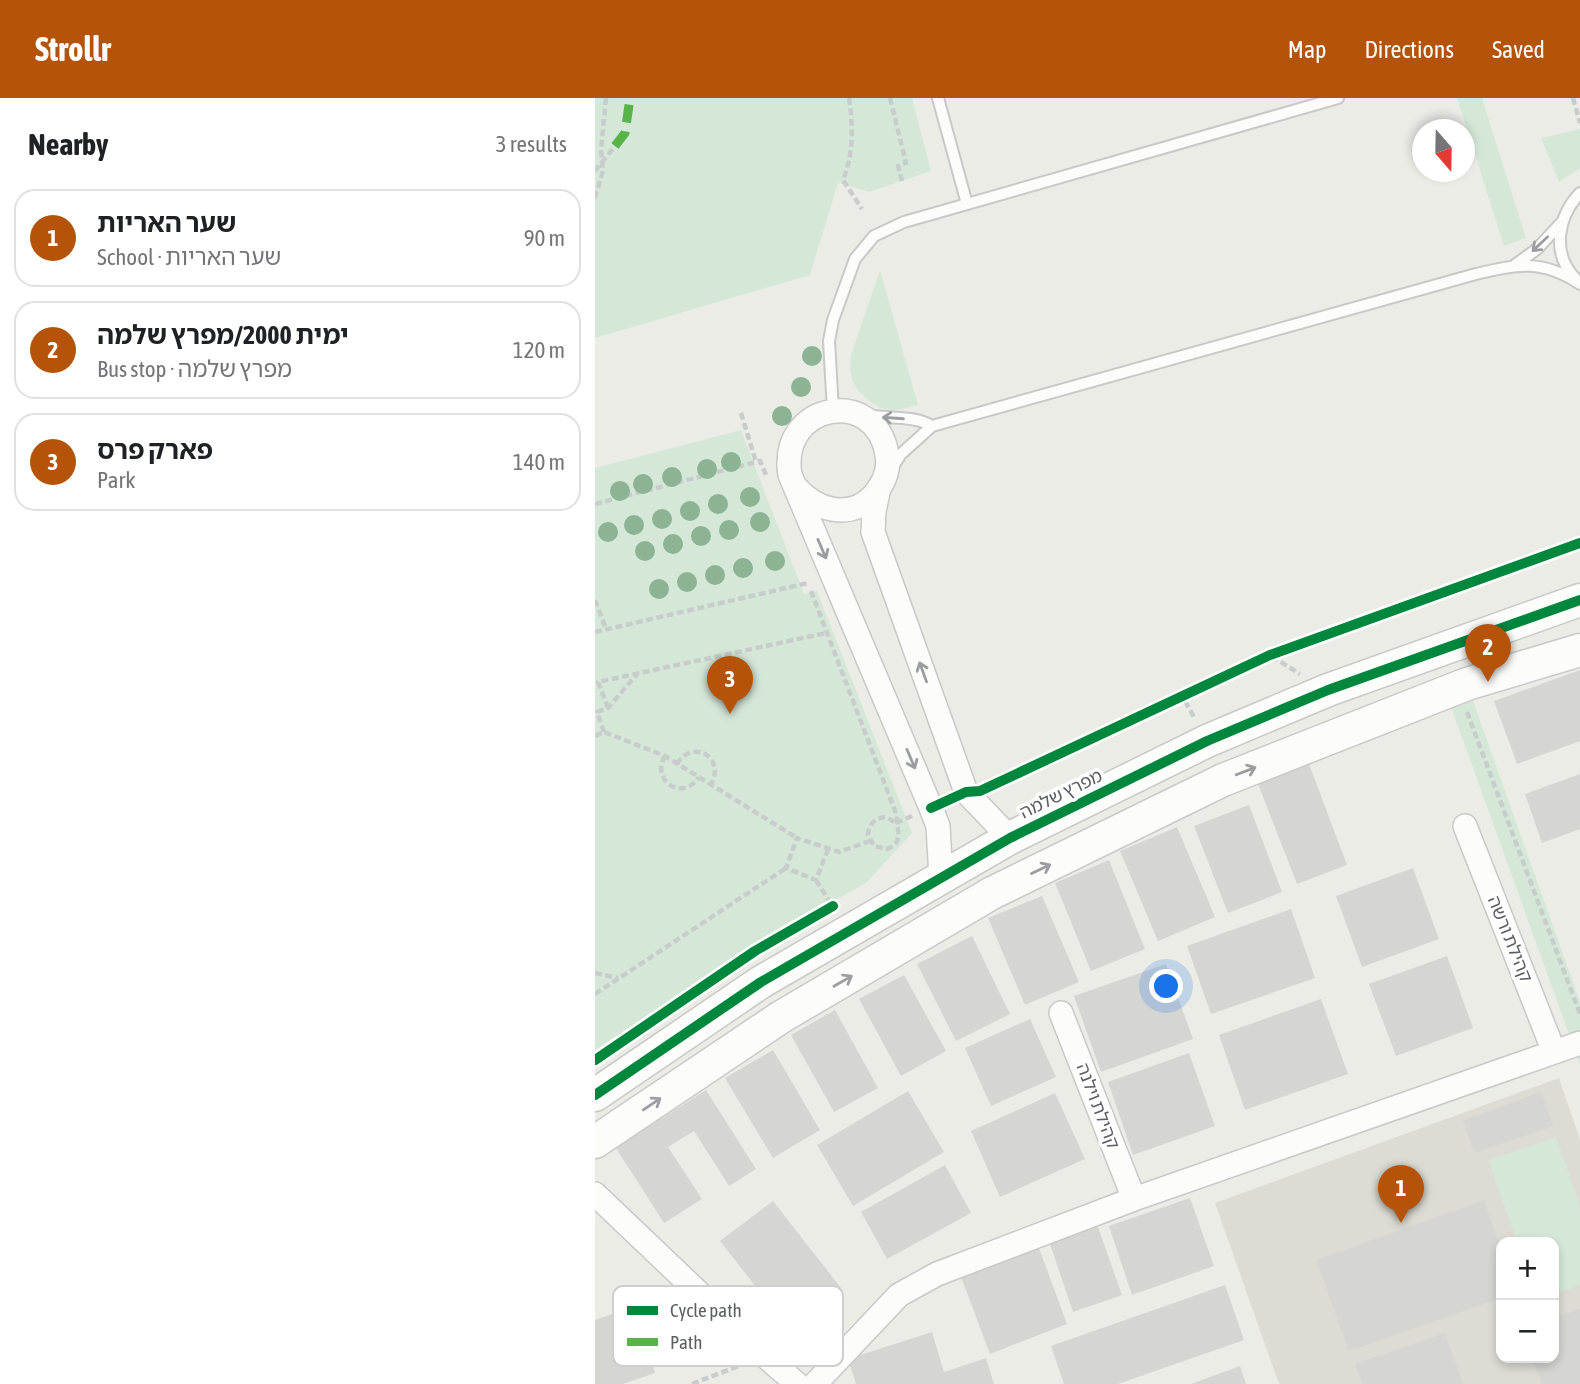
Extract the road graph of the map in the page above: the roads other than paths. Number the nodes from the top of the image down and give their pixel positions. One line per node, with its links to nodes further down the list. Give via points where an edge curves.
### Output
1 (937, 98): 4 (lane)
2 (1338, 98): 4 (lane)
3 (1580, 193): 5 (lane)
4 (967, 204): 8 (lane, via 874,236 855,259 829,341)
5 (1562, 222): 6 (lane, one-way to 6); 7 (lane, via 1563,259)
6 (1515, 264): 7 (lane, via 1555,269); 9 (lane)
7 (1580, 284)
8 (843, 412): 9 (lane, one-way to 8, via 919,419); 10 (street, via 867,420 882,438 888,460); 11 (street, via 810,419 793,438 788,463)
9 (932, 426): 10 (lane, via 901,454)
10 (883, 482): 11 (street, via 870,499 844,510 816,505); 15 (street, one-way to 10, via 966,792 873,532)
11 (795, 486): 16 (street, one-way to 16, via 938,826)
12 (1580, 600): 15 (street, מפרץ שלמה, via 1328,690 1207,741)
13 (1580, 650): 21 (street, one-way to 13, via 781,1017 992,893 1223,780 1458,688)
14 (1465, 827): 19 (street, קהילת ורשה)
15 (1010, 838): 16 (street, מפרץ שלמה)
16 (941, 877): 20 (street, מפרץ שלמה, via 840,918 761,982)
17 (1061, 1013): 23 (street, קהילת וילנה)
18 (1580, 1043): 19 (street)
19 (1554, 1052): 23 (street)
20 (595, 1096)
21 (595, 1142)
22 (595, 1194): 24 (street)
23 (1134, 1199): 25 (street, via 937,1274 899,1295)
24 (692, 1286)
25 (843, 1354)
26 (776, 1366): 28 (street)
27 (832, 1366): 29 (street)
28 (797, 1384)
29 (815, 1384)

